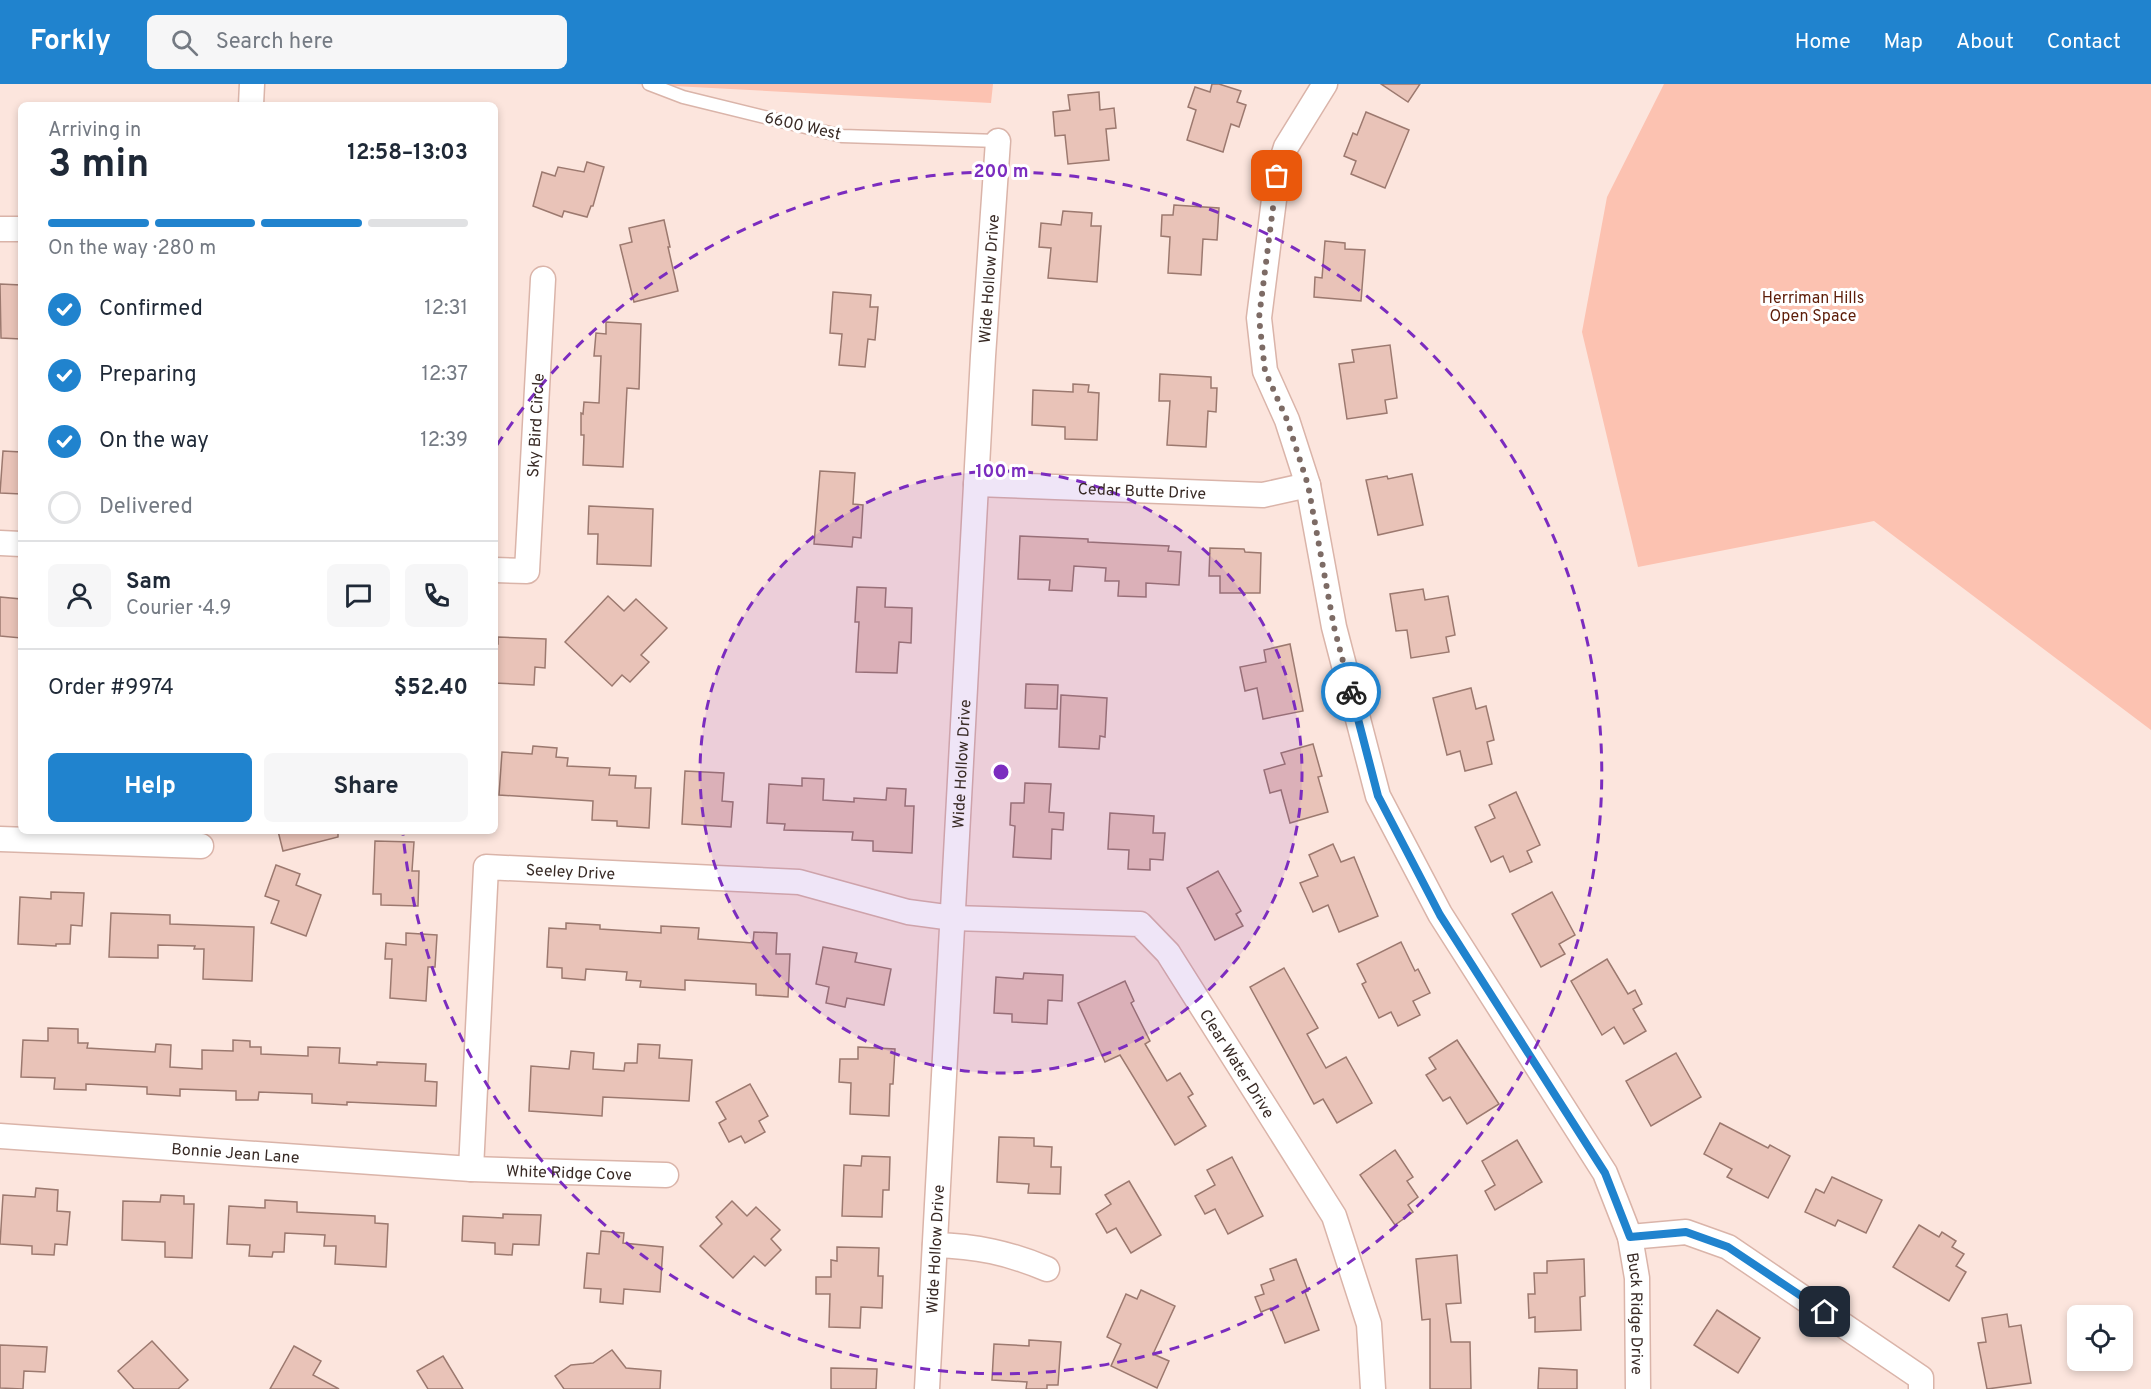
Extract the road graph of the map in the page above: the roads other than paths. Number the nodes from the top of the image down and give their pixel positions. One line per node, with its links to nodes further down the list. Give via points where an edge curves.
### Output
1 (252, 84): 4 (street)
2 (649, 84): 5 (lane, 6600 West, via 682,96 842,136)
3 (1325, 84): 10 (street, Buck Ridge Drive, via 1286,147 1277,176 1259,318 1265,371 1287,420)
4 (251, 102)
5 (998, 141): 9 (street, Wide Hollow Drive)
6 (0, 228): 7 (street)
7 (18, 230)
8 (543, 279): 13 (street, Sky Bird Circle, via 527,571)
9 (976, 484): 10 (street, Cedar Butte Drive, via 1263,495); 16 (street, Wide Hollow Drive)
10 (1308, 485): 20 (street, Buck Ridge Drive, via 1334,627 1378,796 1440,915 1605,1173)
11 (0, 543): 12 (street)
12 (18, 544)
13 (498, 570)
14 (0, 838): 15 (street)
15 (201, 846)
16 (953, 918): 18 (street, Seeley Drive, via 908,912 800,882 486,867); 21 (street, Wide Hollow Drive); 24 (street, Clear Water Drive, via 1140,924 1168,952 1334,1216 1370,1324)
17 (0, 1136): 18 (street, Bonnie Jean Lane)
18 (471, 1169): 19 (street, White Ridge Cove)
19 (666, 1175)
20 (1630, 1237): 25 (street, Buck Ridge Drive, via 1636,1278); 26 (street, via 1686,1232 1728,1247 1921,1378)
21 (935, 1245): 22 (street, via 1015,1256); 23 (street, Wide Hollow Drive)
22 (1047, 1269)
23 (927, 1389)
24 (1373, 1389)
25 (1638, 1389)
26 (1921, 1389)

